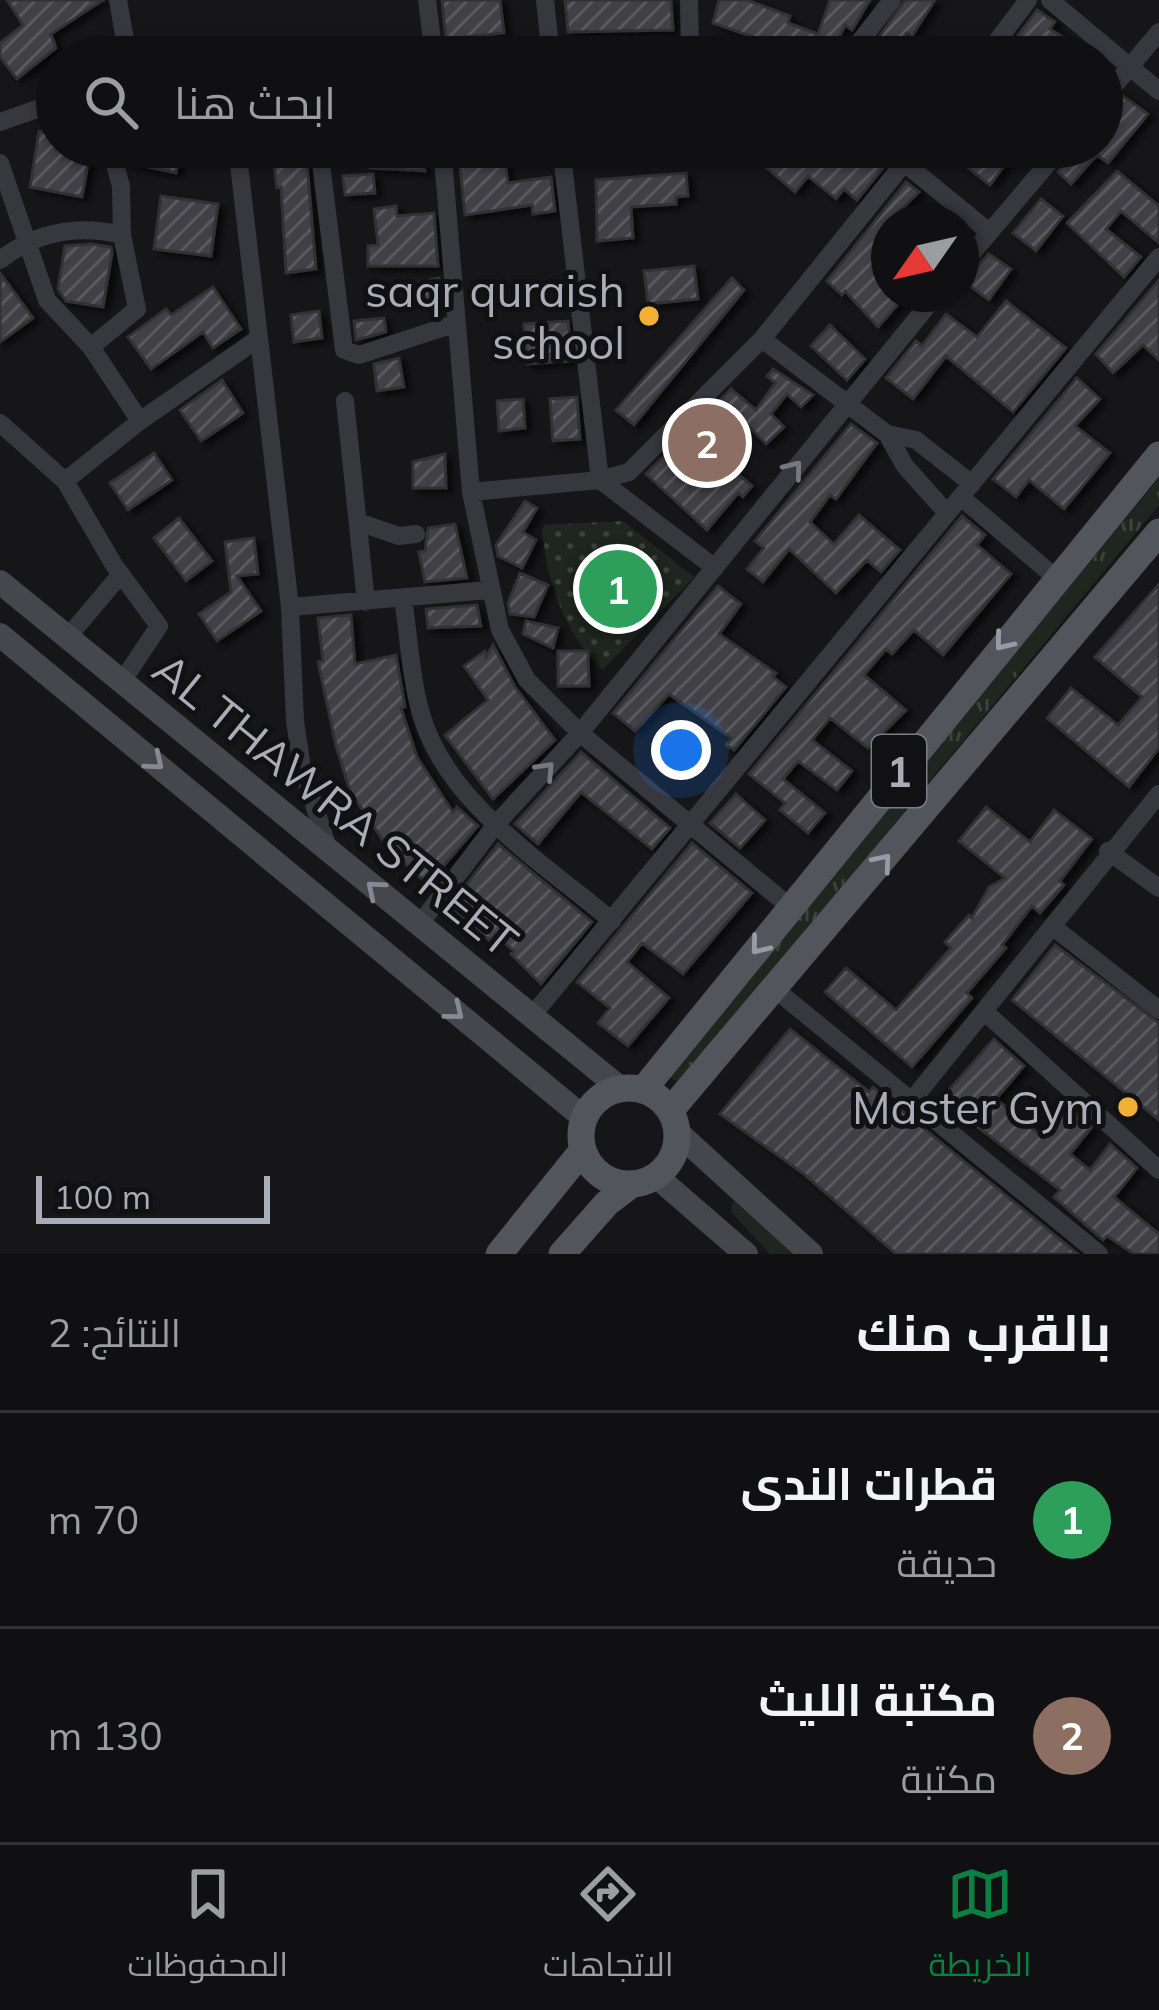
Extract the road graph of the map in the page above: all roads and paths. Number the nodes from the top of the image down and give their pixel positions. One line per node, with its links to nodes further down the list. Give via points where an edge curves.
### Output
1 (118, 0): 9 (street)
2 (427, 0): 10 (street)
3 (545, 0): 11 (street)
4 (689, 0): 12 (street)
5 (892, 0): 13 (street)
6 (1028, 0): 14 (street)
7 (1050, 0): 15 (street)
8 (1159, 32): 17 (street)
9 (124, 36)
10 (431, 36)
11 (549, 36)
12 (690, 36)
13 (864, 36)
14 (1001, 36)
15 (1095, 36)
16 (1123, 59): 17 (street)
17 (1132, 66): 18 (street); 19 (street)
18 (1123, 76)
19 (1159, 91)
20 (36, 109): 21 (street)
21 (0, 122)
22 (0, 164): 33 (street)
23 (116, 168): 32 (street)
24 (239, 168): 39 (street)
25 (322, 168): 38 (street, via 344,350 358,355)
26 (444, 168): 38 (street)
27 (563, 168): 48 (street)
28 (900, 168): 40 (street)
29 (923, 168): 31 (street)
30 (1044, 168): 31 (street)
31 (989, 232): 34 (street)
32 (122, 235): 33 (street, via 92,228); 41 (street, via 137,309)
33 (26, 239): 36 (street); 41 (street, via 47,300)
34 (979, 244)
35 (1159, 257): 51 (street)
36 (0, 260)
37 (923, 312): 43 (street)
38 (457, 323): 50 (street)
39 (259, 338): 44 (street); 62 (street)
40 (762, 339): 43 (street); 48 (street, via 629,472)
41 (91, 347): 44 (street)
42 (345, 401): 52 (street)
43 (846, 404): 46 (street); 55 (street, one-way to 43)
44 (140, 421): 49 (street)
45 (0, 423): 49 (street)
46 (887, 434): 51 (street, via 905,466); 51 (street, via 916,440)
47 (1159, 455): 57 (main road, 1)
48 (600, 480): 50 (street); 55 (street)
49 (65, 481): 56 (street)
50 (470, 492): 59 (street)
51 (960, 498): 57 (street); 72 (street)
52 (358, 522): 54 (street); 61 (street)
53 (1159, 532): 81 (main road, 1, one-way to 53)
54 (416, 534)
55 (715, 568): 69 (street)
56 (121, 574): 64 (street); 66 (street, via 159,626)
57 (1055, 578): 77 (main road, 1, one-way to 77)
58 (0, 582): 64 (main road, AL THAWRA STREET)
59 (489, 590): 60 (street); 69 (street, via 527,680)
60 (403, 599): 61 (street); 73 (street, via 420,712 444,766)
61 (366, 602): 62 (street)
62 (290, 607): 75 (street, via 302,768)
63 (0, 634): 67 (main road, AL THAWRA STREET)
64 (67, 638): 65 (main road, AL THAWRA STREET)
65 (94, 660): 66 (main road, AL THAWRA STREET); 67 (main road)
66 (122, 683): 68 (main road, AL THAWRA STREET)
67 (72, 694): 70 (main road, AL THAWRA STREET)
68 (144, 702): 70 (main road); 75 (main road, AL THAWRA STREET)
69 (580, 733): 72 (street); 73 (street, one-way to 69)
70 (122, 734): 87 (main road, AL THAWRA STREET, one-way to 87)
71 (1159, 794): 74 (street)
72 (692, 822): 77 (street); 78 (street)
73 (497, 823): 78 (street); 79 (street)
74 (1108, 851): 76 (street); 80 (street)
75 (329, 852): 79 (main road, AL THAWRA STREET, one-way to 75)
76 (1159, 888)
77 (790, 907): 85 (main road, 1, one-way to 85)
78 (612, 921): 84 (street)
79 (418, 926): 84 (main road, AL THAWRA STREET)
80 (1052, 926): 82 (street); 83 (street)
81 (776, 990): 86 (street); 88 (main road, 1)
82 (1159, 1010)
83 (985, 1012): 86 (street); 90 (street)
84 (530, 1017): 85 (main road, AL THAWRA STREET)
85 (631, 1089): 87 (main road, via 604,1094); 88 (main road)
86 (913, 1099): 100 (street)
87 (584, 1118): 89 (main road)
88 (674, 1122): 91 (main road, via 673,1157); 92 (main road)
89 (583, 1150): 91 (main road, via 601,1176); 94 (main road)
90 (1159, 1170)
91 (644, 1181): 93 (main road); 97 (main road, via 607,1203)
92 (737, 1190): 93 (main road, via 720,1198); 99 (main road)
93 (709, 1222): 98 (main road)
94 (518, 1232): 95 (main road); 96 (main road, via 545,1234)
95 (499, 1254)
96 (549, 1254)
97 (562, 1254)
98 (746, 1254)
99 (811, 1254)
100 (1099, 1254)

